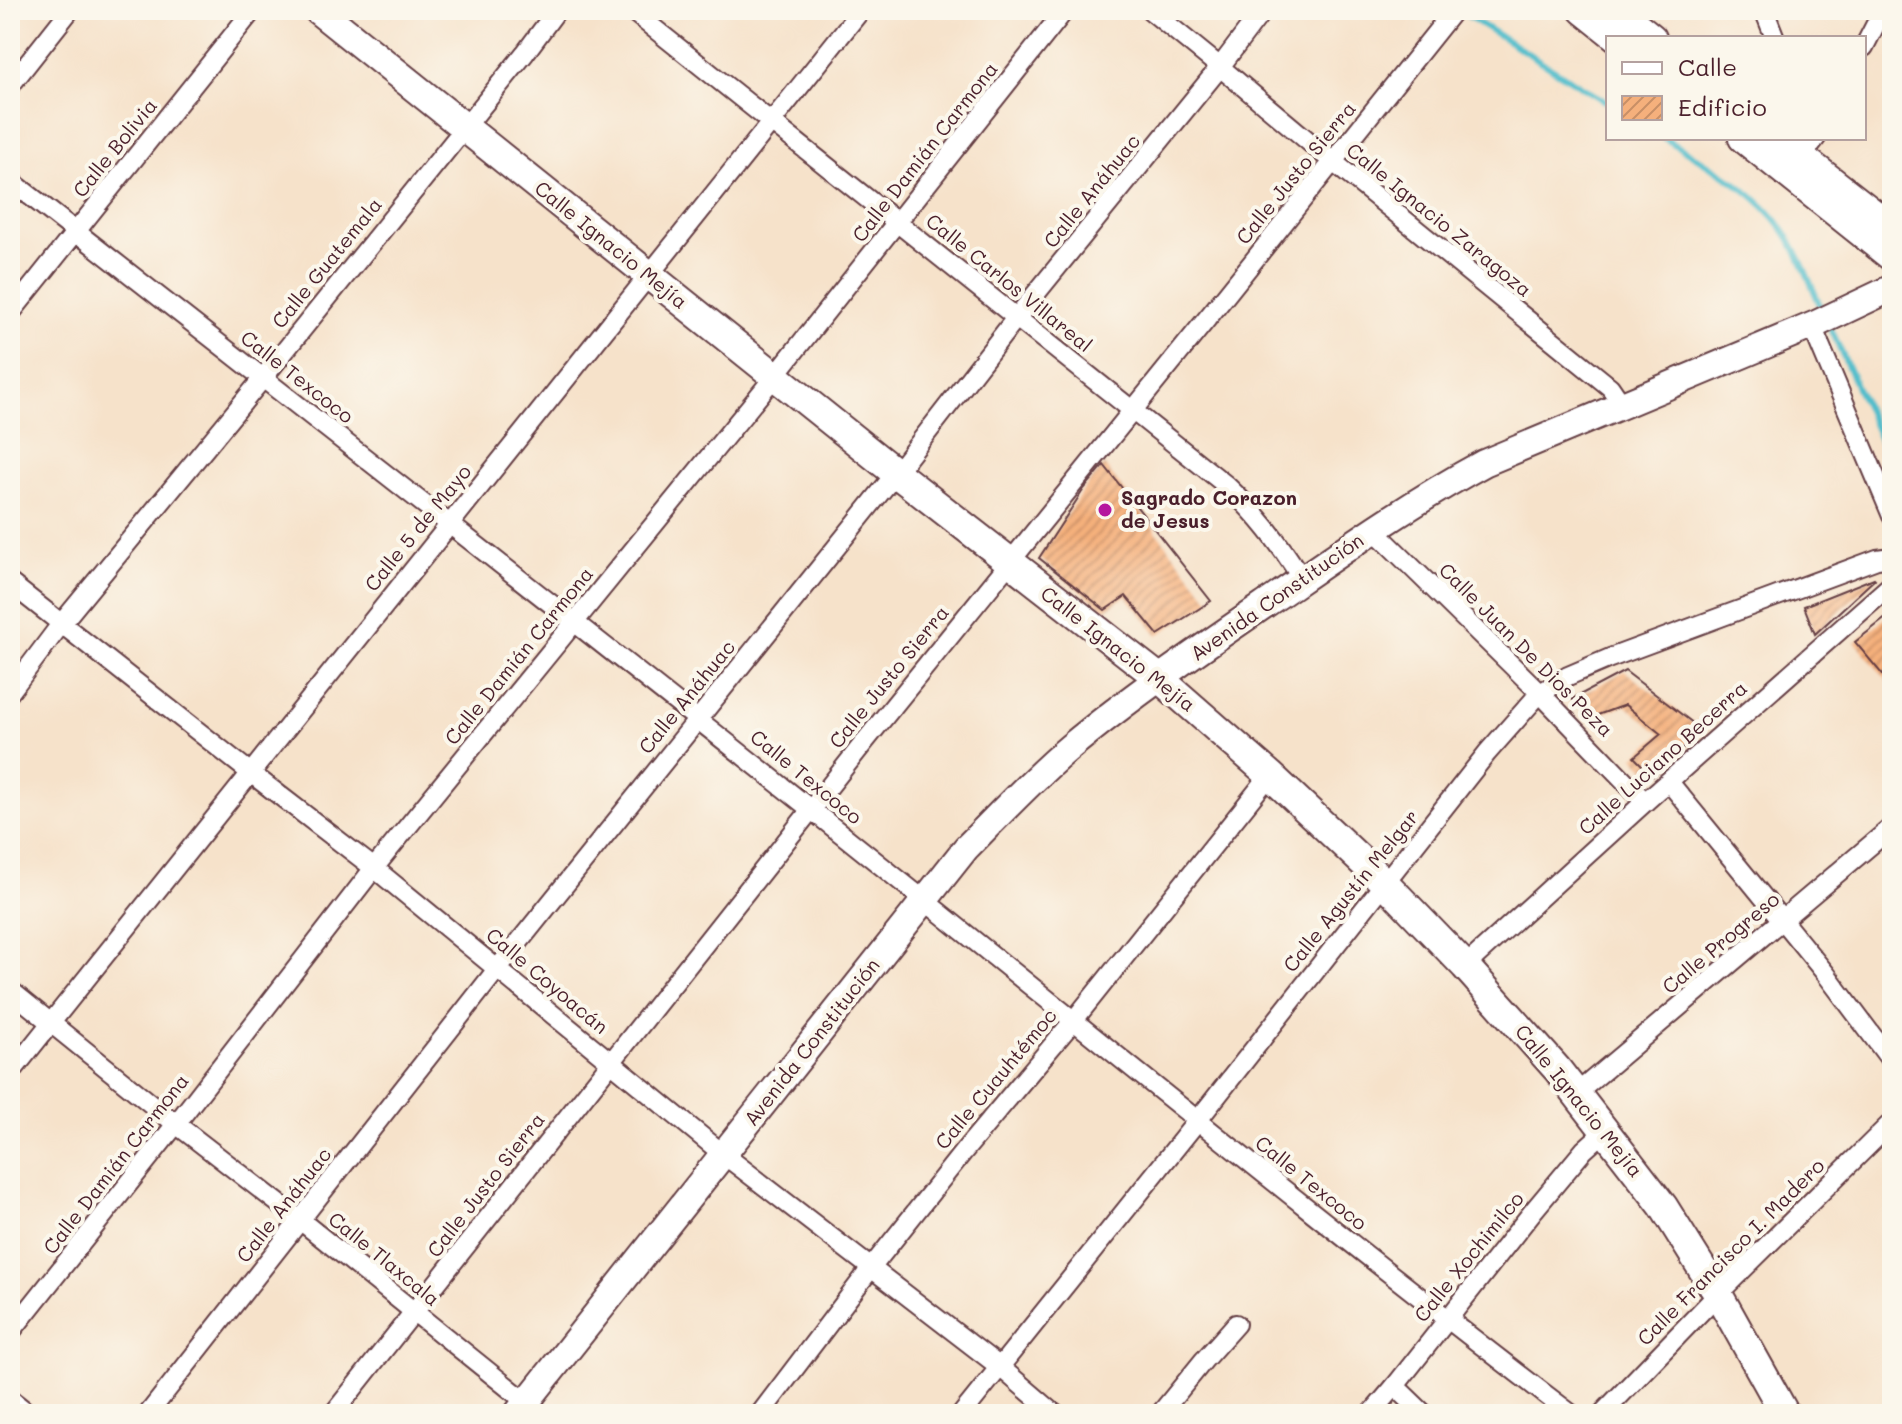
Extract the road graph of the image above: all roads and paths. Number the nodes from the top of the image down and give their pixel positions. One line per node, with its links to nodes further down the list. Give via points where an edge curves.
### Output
1 (70, 10): 19 (street)
2 (253, 10): 29 (street, Calle Bolivia)
3 (318, 10): 21 (main road, Calle Ignacio Mejía)
4 (557, 10): 21 (street, Calle Guatemala)
5 (631, 10): 20 (street, Calle Carlos Villareal)
6 (861, 10): 20 (street, Calle 5 de Mayo)
7 (1065, 10): 27 (street, Calle Damián Carmona)
8 (1150, 10): 18 (street, Calle Ignacio Zaragoza)
9 (1263, 10): 18 (street, Calle Anáhuac)
10 (1583, 10): 14 (main road)
11 (1764, 10): 16 (street)
12 (1883, 10): 17 (street)
13 (1450, 15): 25 (street, Calle Justo Sierra)
14 (1623, 19): 15 (main road)
15 (1649, 36)
16 (1774, 36)
17 (1866, 43)
18 (1220, 67): 25 (street, Calle Ignacio Zaragoza); 34 (street, Calle Anáhuac)
19 (10, 86)
20 (772, 122): 27 (street, Calle Carlos Villareal); 31 (street, Calle 5 de Mayo)
21 (465, 127): 31 (main road, Calle Ignacio Mejía); 37 (street, Calle Guatemala)
22 (1746, 140): 30 (main road)
23 (1783, 140): 24 (main road)
24 (1808, 148): 28 (main road)
25 (1332, 161): 38 (street, Calle Ignacio Zaragoza, via 1610,387); 39 (street, Calle Justo Sierra)
26 (10, 180): 29 (street, Calle Texcoco)
27 (898, 222): 34 (street, Calle Carlos Villareal); 36 (street, Calle Damián Carmona)
28 (1892, 228)
29 (76, 232): 33 (street, Calle Bolivia); 37 (street, Calle Texcoco)
30 (1892, 257)
31 (649, 275): 36 (main road, Calle Ignacio Mejía); 42 (street, Calle 5 de Mayo)
32 (1892, 288): 35 (street, Avenida Constitución)
33 (10, 314)
34 (1016, 318): 39 (street, Calle Carlos Villareal); 40 (street, Calle Anáhuac)
35 (1814, 325): 38 (street, Avenida Constitución); 41 (street)
36 (775, 376): 40 (main road, Calle Ignacio Mejía); 49 (street, Calle Damián Carmona)
37 (263, 378): 42 (street, Calle Texcoco); 50 (street, Calle Guatemala)
38 (1623, 406): 43 (street, Avenida Constitución, via 1484,463)
39 (1133, 410): 45 (street, Calle Justo Sierra); 46 (street, Calle Carlos Villareal, via 1253,510)
40 (896, 473): 45 (main road, Calle Ignacio Mejía); 54 (street, Calle Anáhuac)
41 (1892, 516)
42 (449, 525): 49 (street, Calle Texcoco); 55 (street, Calle 5 de Mayo)
43 (1374, 530): 46 (street, Avenida Constitución); 53 (street, Calle Juan De Dios Peza)
44 (1892, 557): 53 (street, Calle Agustín Melgar, via 1610,658)
45 (1010, 563): 51 (main road, Calle Ignacio Mejía); 59 (street, Calle Justo Sierra)
46 (1302, 579): 51 (street, Avenida Constitución)
47 (10, 583): 50 (street, Calle Coyoacán)
48 (1892, 584): 57 (street, Calle Luciano Becerra)
49 (576, 622): 54 (street, Calle Texcoco); 61 (street, Calle Damián Carmona)
50 (61, 624): 52 (street, Calle Guatemala); 55 (street, Calle Coyoacán)
51 (1159, 678): 56 (main road, Calle Ignacio Mejía); 63 (street, Avenida Constitución, via 1025,787)
52 (10, 692)
53 (1539, 694): 58 (street, Calle Juan De Dios Peza); 62 (street, Calle Agustín Melgar)
54 (698, 719): 59 (street, Calle Texcoco); 66 (street, Calle Anáhuac)
55 (251, 773): 61 (street, Calle Coyoacán); 69 (street, Calle 5 de Mayo)
56 (1270, 775): 62 (main road, Calle Ignacio Mejía); 68 (street, Calle Cuauhtémoc)
57 (1669, 782): 58 (street, Calle Luciano Becerra); 64 (street)
58 (1645, 802): 65 (street, Calle Luciano Becerra)
59 (811, 809): 63 (street, Calle Texcoco); 70 (street, Calle Justo Sierra)
60 (1892, 827): 64 (street, Calle Progreso)
61 (374, 868): 66 (street, Calle Coyoacán); 76 (street, Calle Damián Carmona)
62 (1385, 883): 65 (main road, Calle Ignacio Mejía); 74 (street, Calle Agustín Melgar)
63 (924, 900): 68 (street, Calle Texcoco); 78 (street, Avenida Constitución)
64 (1781, 921): 71 (street); 73 (street, Calle Progreso)
65 (1465, 966): 73 (main road, Calle Ignacio Mejía)
66 (498, 968): 70 (street, Calle Coyoacán); 79 (street, Calle Anáhuac)
67 (10, 990): 69 (street, Calle Tlaxcala)
68 (1074, 1020): 74 (street, Calle Texcoco); 80 (street, Calle Cuauhtémoc)
69 (51, 1024): 72 (street, Calle 5 de Mayo); 76 (street, Calle Tlaxcala)
70 (611, 1062): 78 (street, Calle Coyoacán); 82 (street, Calle Justo Sierra)
71 (1892, 1062)
72 (10, 1074)
73 (1577, 1093): 77 (main road, Calle Ignacio Mejía)
74 (1198, 1120): 83 (street, Calle Texcoco); 86 (street, Calle Agustín Melgar)
75 (1892, 1122): 81 (street, Calle Francisco I. Madero)
76 (176, 1124): 79 (street, Calle Tlaxcala); 85 (street, Calle Damián Carmona)
77 (1605, 1131): 81 (main road, Calle Ignacio Mejía, via 1663,1206); 83 (street, Calle Xochimilco)
78 (723, 1154): 80 (street, Calle Coyoacán); 89 (street, Avenida Constitución)
79 (300, 1220): 82 (street, Calle Tlaxcala); 91 (street, Calle Anáhuac)
80 (871, 1268): 86 (street, Calle Coyoacán); 93 (street, Calle Cuauhtémoc)
81 (1718, 1294): 100 (street, Calle Francisco I. Madero); 101 (main road, Calle Ignacio Mejía)
82 (415, 1313): 89 (street, Calle Tlaxcala); 92 (street, Calle Justo Sierra)
83 (1446, 1319): 87 (street, Calle Xochimilco); 99 (street, Calle Texcoco)
84 (1236, 1324): 96 (street)
85 (10, 1333)
86 (1000, 1367): 94 (street, Calle Agustín Melgar); 95 (street, Calle Coyoacán)
87 (1395, 1386): 97 (street, Calle Xochimilco); 98 (street)
88 (10, 1399): 90 (street)
89 (528, 1410)
90 (29, 1414)
91 (148, 1414)
92 (333, 1414)
93 (760, 1414)
94 (962, 1414)
95 (1055, 1414)
96 (1160, 1414)
97 (1371, 1414)
98 (1424, 1414)
99 (1571, 1414)
100 (1602, 1414)
101 (1785, 1414)

